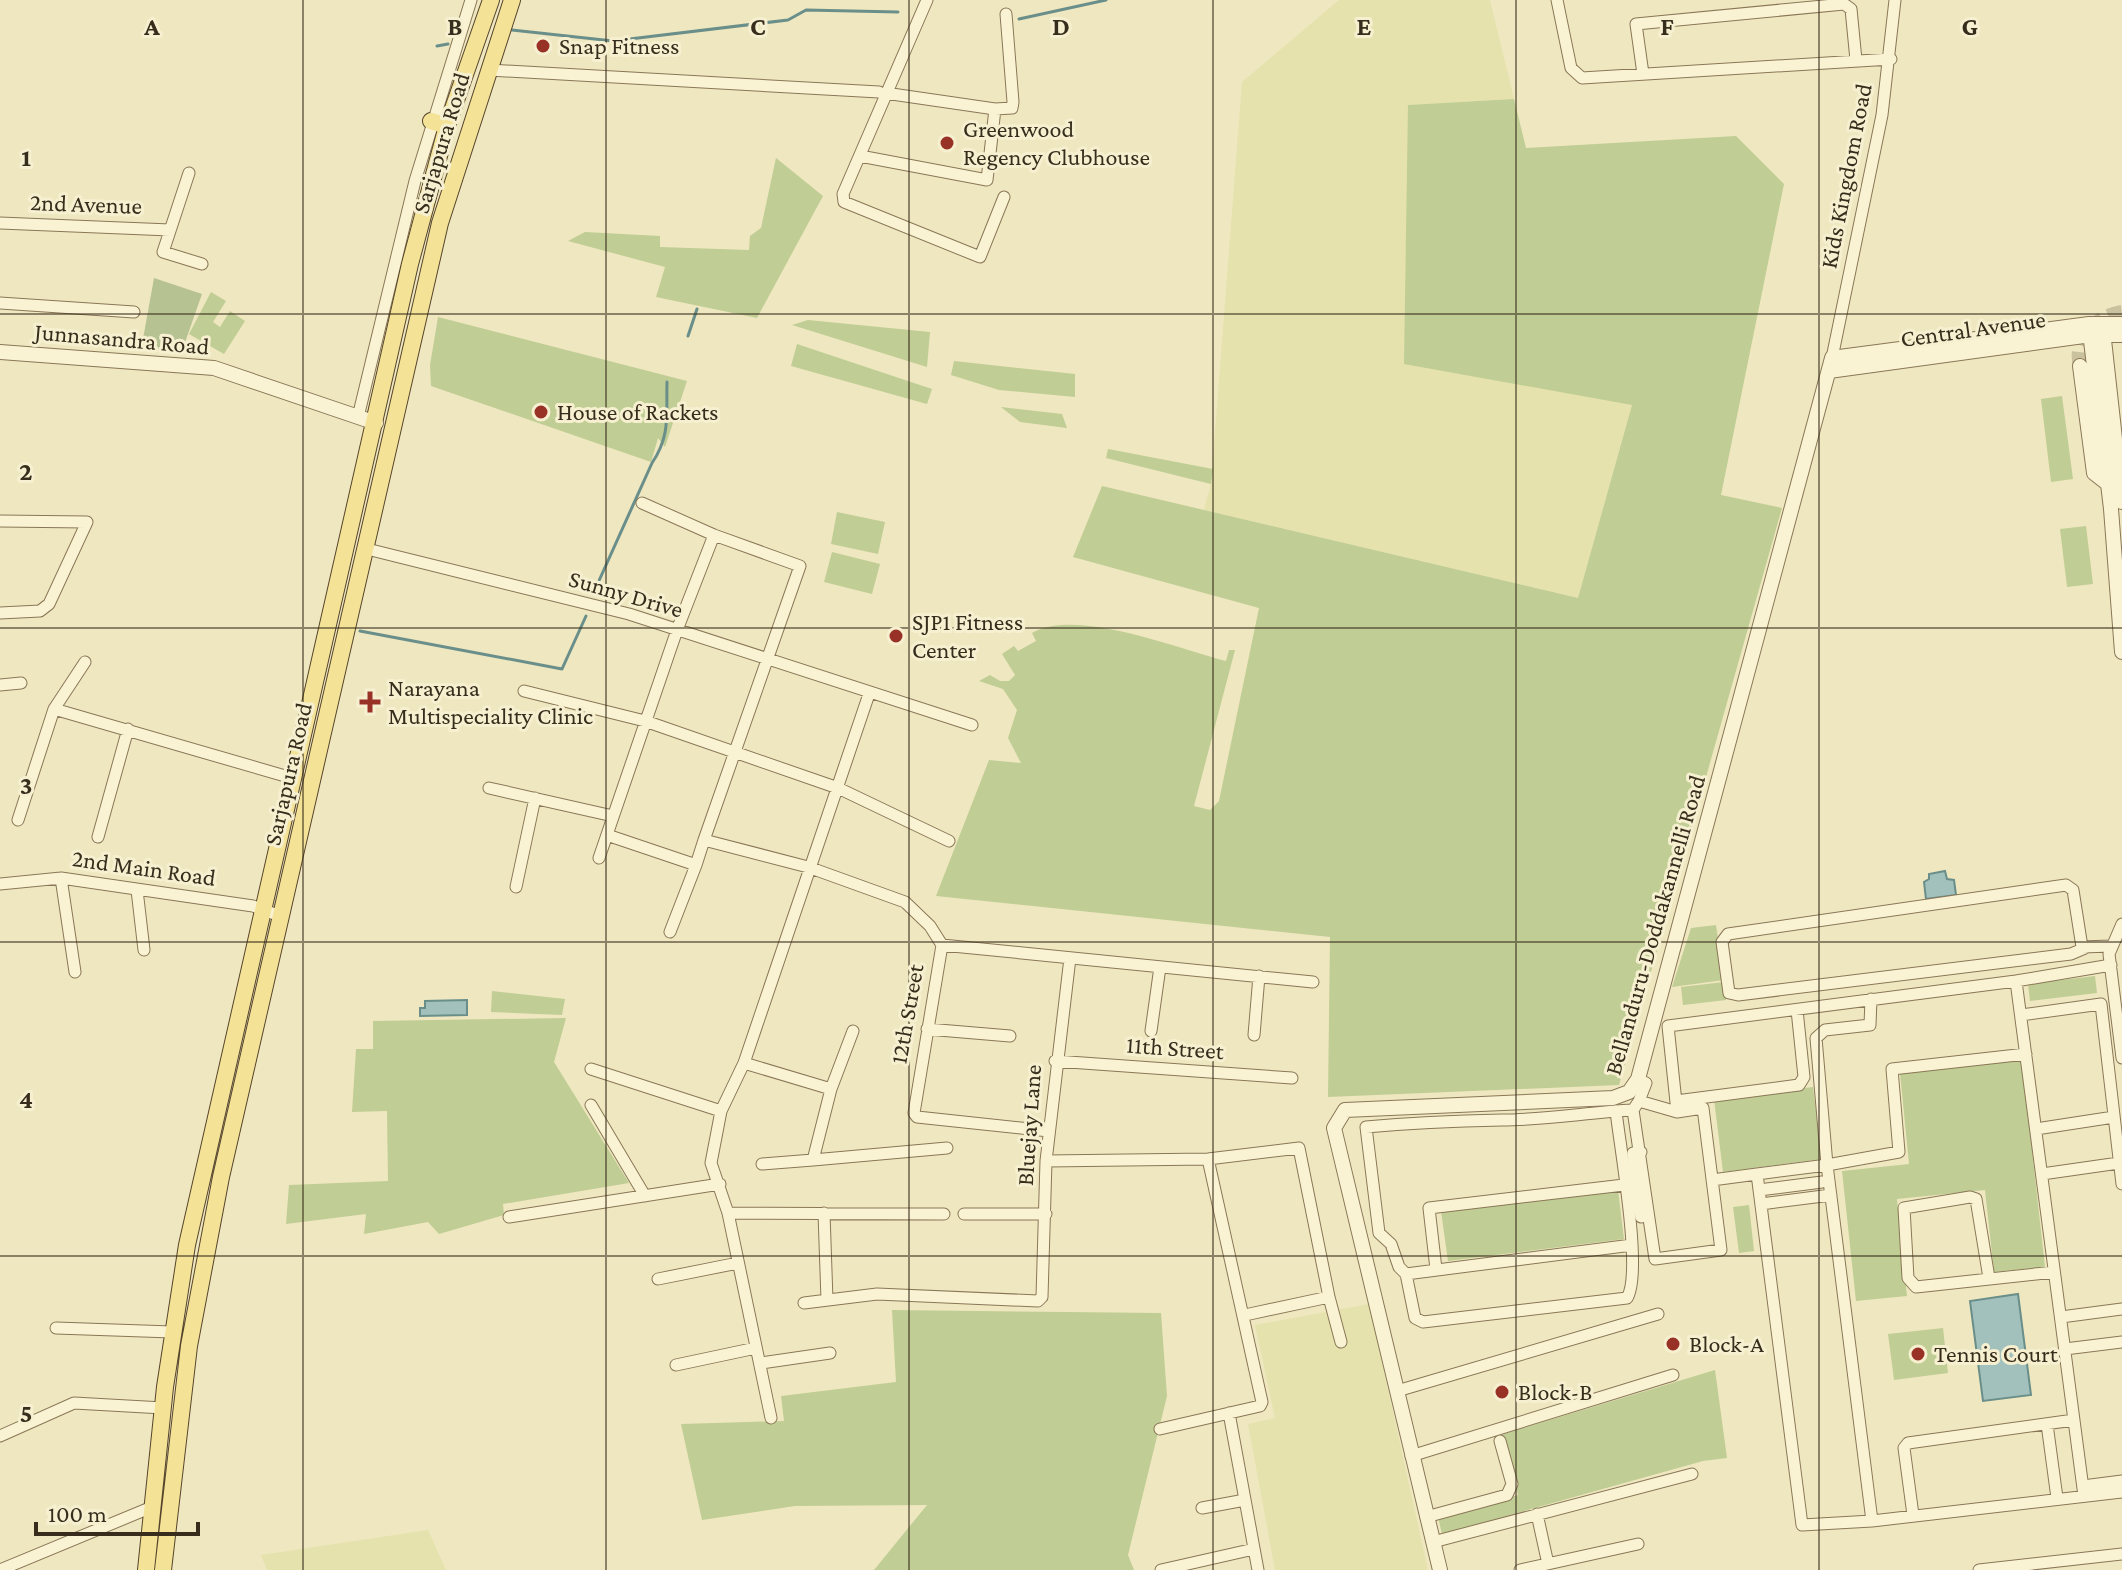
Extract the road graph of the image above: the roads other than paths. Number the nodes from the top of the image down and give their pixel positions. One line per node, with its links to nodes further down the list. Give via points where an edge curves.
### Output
1 (471, 0): 15 (street)
2 (491, 0): 15 (main road, Sarjapura Road)
3 (512, 0): 11 (main road, Sarjapura Road)
4 (927, 0): 13 (street)
5 (1557, 0): 12 (street, via 1576,74)
6 (1895, 0): 9 (street, Kids Kingdom Road)
7 (1762, 6): 10 (street, via 1848,6); 12 (street, via 1636,24)
8 (1006, 14): 14 (street, via 1013,102 1012,108)
9 (1891, 59): 10 (street); 30 (street, Kids Kingdom Road)
10 (1856, 60): 12 (street)
11 (489, 70): 13 (street); 23 (main road, Sarjapura Road, via 452,178)
12 (1643, 74)
13 (882, 92): 14 (street); 16 (street)
14 (995, 109): 16 (street, via 986,180)
15 (439, 124): 22 (main road, Sarjapura Road); 32 (street)
16 (860, 156): 18 (street, via 844,202 975,256 982,256)
17 (189, 173): 20 (street, 2nd Avenue)
18 (1004, 197)
19 (0, 223): 20 (street, 2nd Avenue)
20 (170, 230): 21 (street, 2nd Avenue, via 163,252)
21 (202, 264)
22 (408, 272): 23 (main road); 33 (main road, Sarjapura Road)
23 (427, 277): 39 (main road, Sarjapura Road)
24 (0, 303): 25 (street)
25 (134, 312)
26 (2122, 324): 27 (street, Central Avenue)
27 (2096, 331): 28 (street, Central Avenue); 30 (street, Central Avenue); 34 (street); 35 (street)
28 (2122, 335)
29 (0, 352): 32 (street, Junnasandra Road, via 214,368)
30 (1830, 365): 100 (street, Bellanduru-Doddakannelli Road)
31 (2080, 366): 34 (street, via 2094,473)
32 (358, 417): 33 (street, Junnasandra Road)
33 (376, 423): 54 (main road, Sarjapura Road)
34 (2108, 484): 35 (street)
35 (2118, 501): 42 (street)
36 (642, 503): 38 (street)
37 (0, 521): 40 (street, via 87,522 49,604 40,611)
38 (714, 535): 41 (street); 43 (street, via 800,566)
39 (367, 549): 41 (street, Sunny Drive); 72 (main road, Sarjapura Road)
40 (0, 613)
41 (677, 630): 43 (street, Sunny Drive); 50 (street)
42 (2122, 652)
43 (769, 661): 48 (street, Sunny Drive); 53 (street)
44 (85, 662): 49 (street)
45 (21, 683): 46 (street)
46 (0, 685)
47 (524, 691): 50 (street)
48 (869, 694): 51 (street, Sunny Drive); 56 (street)
49 (54, 709): 52 (street); 59 (street)
50 (645, 721): 53 (street); 58 (street)
51 (972, 725)
52 (128, 729): 54 (street); 61 (street)
53 (734, 752): 56 (street); 62 (street)
54 (292, 778): 71 (main road, Sarjapura Road)
55 (489, 788): 57 (street)
56 (838, 788): 63 (street); 66 (street)
57 (535, 798): 58 (street); 69 (street)
58 (613, 816): 60 (street)
59 (18, 820)
60 (607, 835): 64 (street); 65 (street)
61 (98, 837)
62 (704, 840): 65 (street); 66 (street, 12th Street)
63 (949, 841)
64 (599, 858)
65 (696, 865): 74 (street)
66 (808, 867): 75 (street, 12th Street, via 905,902); 97 (street)
67 (61, 878): 68 (street, 2nd Main Road); 70 (street, 2nd Main Road); 82 (street)
68 (0, 884)
69 (516, 887)
70 (137, 890): 71 (street, 2nd Main Road); 78 (street)
71 (262, 910): 72 (street, 2nd Main Road); 151 (main road, Sarjapura Road)
72 (280, 916): 189 (main road, Sarjapura Road, via 199,1288)
73 (2122, 924): 76 (street)
74 (670, 932)
75 (942, 945): 79 (street); 89 (street, 12th Street)
76 (2111, 946): 77 (street); 80 (street)
77 (2085, 948): 77 (street, via 2071,954 1738,995 1729,993 1722,942 1728,934 2066,885 2073,890)
78 (144, 950)
79 (1070, 958): 81 (street); 96 (street, Bluejay Lane)
80 (2111, 965): 84 (street); 95 (street)
81 (1160, 967): 83 (street); 91 (street)
82 (75, 972)
83 (1259, 976): 85 (street); 92 (street)
84 (2016, 981): 86 (street); 88 (street)
85 (1313, 982)
86 (1871, 999): 87 (street); 117 (street, via 1870,1025 1825,1030 1816,1038)
87 (1797, 1010): 104 (street, via 1804,1077 1799,1085); 104 (street, via 1668,1026)
88 (2021, 1015): 94 (street); 107 (street, via 2101,1004)
89 (927, 1029): 93 (street); 109 (street, 12th Street, via 913,1108 917,1117)
90 (853, 1031): 101 (street)
91 (1151, 1031)
92 (1254, 1035)
93 (1010, 1036)
94 (2026, 1054): 108 (street); 117 (street, via 1892,1069 1899,1152)
95 (2122, 1058)
96 (1055, 1061): 99 (street, 11th Street); 109 (street, Bluejay Lane)
97 (744, 1063): 101 (street); 105 (street)
98 (591, 1069): 105 (street)
99 (1292, 1078)
100 (1638, 1079): 103 (street, via 1646,1083); 160 (street, Bellanduru-Doddakannelli Road, via 1629,1092 1613,1098 1345,1110 1336,1120)
101 (831, 1089): 113 (street)
102 (591, 1105): 127 (street)
103 (1636, 1106): 104 (street); 106 (street); 111 (street)
104 (1676, 1106): 120 (street, via 1703,1108)
105 (721, 1111): 122 (street, via 711,1163)
106 (1616, 1111): 124 (street); 140 (street, via 1366,1127 1379,1233)
107 (2114, 1117): 108 (street); 115 (street)
108 (2036, 1129): 119 (street)
109 (1049, 1131): 114 (street, Bluejay Lane)
110 (947, 1148): 113 (street)
111 (1641, 1152): 120 (street, via 1655,1259 1721,1250); 135 (street, via 1633,1153)
112 (1208, 1159): 114 (street); 143 (street, via 1299,1148); 148 (street)
113 (813, 1160): 116 (street)
114 (1046, 1161): 133 (street, Bluejay Lane)
115 (2119, 1163): 119 (street); 123 (street)
116 (762, 1164)
117 (1827, 1165): 118 (street); 126 (street)
118 (1757, 1174): 120 (street); 125 (street)
119 (2042, 1174): 139 (street)
120 (1712, 1180)
121 (1822, 1182): 125 (street)
122 (720, 1184): 127 (street); 129 (street)
123 (2122, 1184)
124 (1624, 1185): 136 (street); 138 (street, via 1429,1208)
125 (1759, 1190): 128 (street)
126 (1831, 1195): 128 (street); 181 (street)
127 (645, 1196): 134 (street)
128 (1761, 1204): 181 (street, via 1801,1523 1804,1527)
129 (728, 1213): 130 (street); 137 (street)
130 (824, 1213): 131 (street); 144 (street)
131 (944, 1214)
132 (964, 1214): 133 (street)
133 (1046, 1214): 144 (street, Bluejay Lane, via 1038,1301 877,1294)
134 (509, 1217)
135 (1641, 1217)
136 (1632, 1245): 138 (street); 140 (street, via 1634,1279 1625,1300 1423,1322 1415,1318)
137 (738, 1263): 142 (street); 154 (street)
138 (1436, 1269): 140 (street)
139 (2054, 1272): 141 (street); 149 (street)
140 (1406, 1274)
141 (1989, 1278): 141 (street, via 1911,1284 1904,1208 1976,1199)
142 (658, 1279)
143 (1329, 1297): 148 (street); 152 (street)
144 (827, 1300): 145 (street)
145 (804, 1303)
146 (2122, 1309): 149 (street)
147 (1658, 1314): 160 (street)
148 (1245, 1315): 162 (street, via 1262,1402)
149 (2061, 1317): 155 (street)
150 (56, 1328): 151 (street)
151 (172, 1332): 161 (main road, Sarjapura Road)
152 (1341, 1342)
153 (2122, 1342): 155 (street)
154 (756, 1348): 157 (street); 158 (street)
155 (2065, 1349): 164 (street)
156 (830, 1353): 157 (street)
157 (761, 1363): 163 (street)
158 (676, 1365)
159 (1673, 1375): 169 (street)
160 (1397, 1391): 169 (street, Bellanduru-Doddakannelli Road)
161 (163, 1408): 167 (street, via 74,1403); 176 (main road, Sarjapura Road)
162 (1229, 1413): 166 (street); 175 (street)
163 (771, 1418)
164 (2074, 1420): 165 (street); 172 (street)
165 (2047, 1424): 174 (street); 179 (street, via 1908,1443 1904,1448)
166 (1160, 1429)
167 (0, 1436)
168 (1500, 1441): 180 (street, via 1512,1484 1507,1495)
169 (1411, 1456): 180 (street, Bellanduru-Doddakannelli Road)
170 (1692, 1474): 178 (street)
171 (2122, 1481): 172 (street)
172 (2083, 1491): 173 (street); 174 (street)
173 (2122, 1492)
174 (2057, 1498): 179 (street)
175 (1245, 1500): 177 (street); 184 (street)
176 (152, 1507): 187 (street); 188 (main road, Sarjapura Road)
177 (1202, 1508)
178 (1537, 1514): 182 (street); 186 (street)
179 (1913, 1515): 181 (street)
180 (1426, 1517): 182 (street, Bellanduru-Doddakannelli Road)
181 (1872, 1521)
182 (1433, 1542): 192 (street, Bellanduru-Doddakannelli Road)
183 (1638, 1544): 186 (street)
184 (1254, 1549): 190 (street); 191 (street)
185 (2122, 1554): 194 (street)
186 (1548, 1564): 193 (street)
187 (0, 1570)
188 (146, 1570)
189 (163, 1570)
190 (1161, 1570)
191 (1258, 1570)
192 (1440, 1570)
193 (1520, 1570)
194 (1979, 1570)

